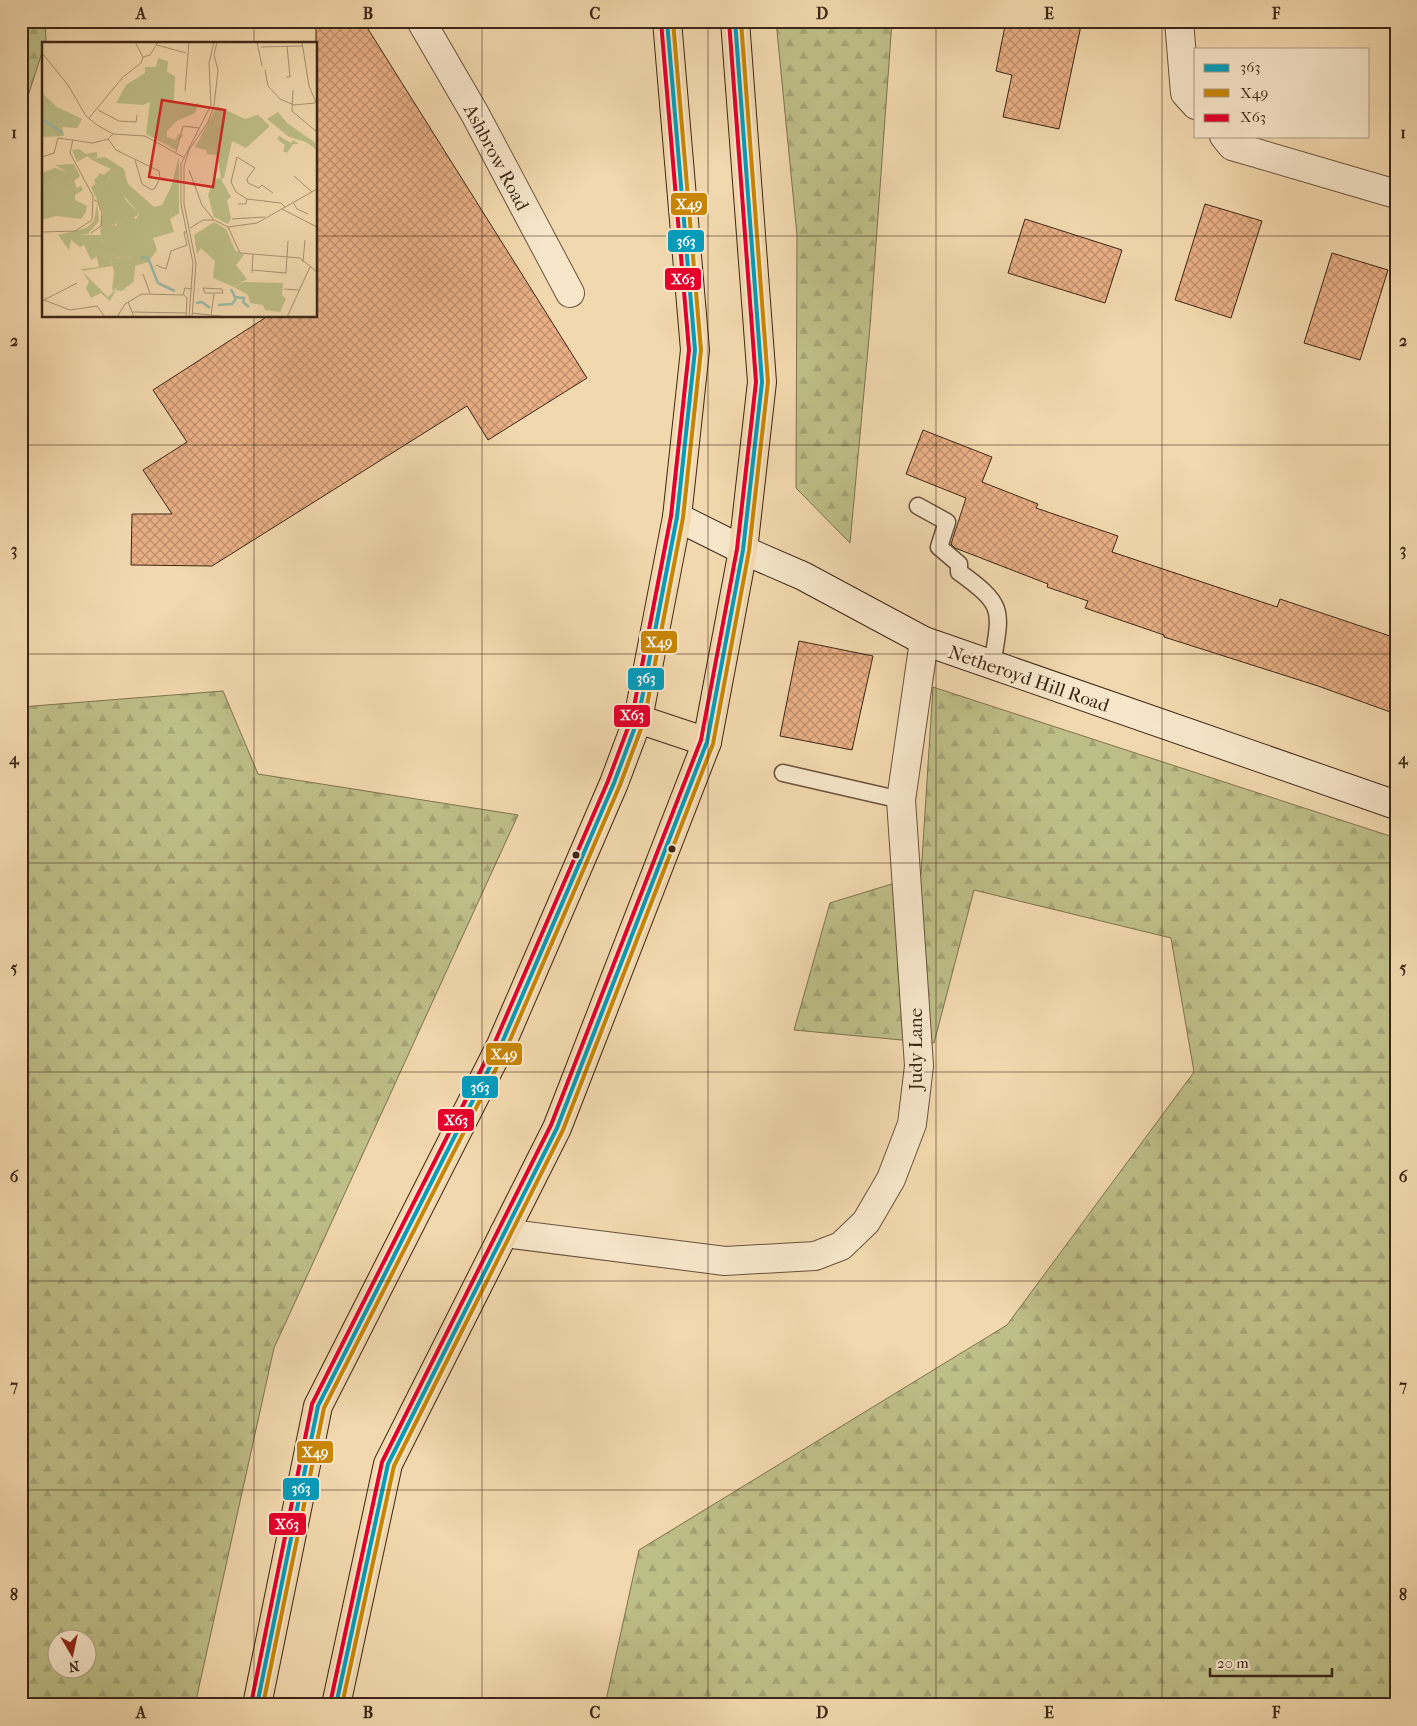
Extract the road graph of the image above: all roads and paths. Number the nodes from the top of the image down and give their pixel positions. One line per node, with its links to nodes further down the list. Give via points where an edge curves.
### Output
1 (421, 21): 8 (street, Ashbrow Road, via 475,114)
2 (667, 21): 10 (main road, via 695,350)
3 (735, 21): 11 (main road, via 762,382)
4 (1179, 21): 5 (street, via 1185,93)
5 (1194, 103)
6 (1226, 138): 7 (street, via 1232,146)
7 (1396, 194)
8 (570, 293)
9 (918, 506): 13 (lane, via 947,522 939,547 959,564 959,572 996,604 999,622)
10 (677, 518): 11 (street, Netheroyd Hill Road); 14 (main road)
11 (743, 550): 12 (street, Netheroyd Hill Road, via 803,576); 15 (main road)
12 (924, 641): 13 (street, Netheroyd Hill Road); 17 (street, Judy Lane)
13 (992, 665): 18 (street, Netheroyd Hill Road)
14 (638, 719): 15 (main road); 20 (main road, via 614,783 501,1045 318,1406)
15 (707, 742): 19 (main road, via 557,1128)
16 (783, 773): 17 (lane)
17 (901, 800): 19 (street, Judy Lane, via 919,1066 912,1124 892,1179 866,1222 841,1246 815,1256 725,1261)
18 (1396, 805)
19 (504, 1233): 21 (main road, via 388,1464)
20 (257, 1705)
21 (336, 1705)

